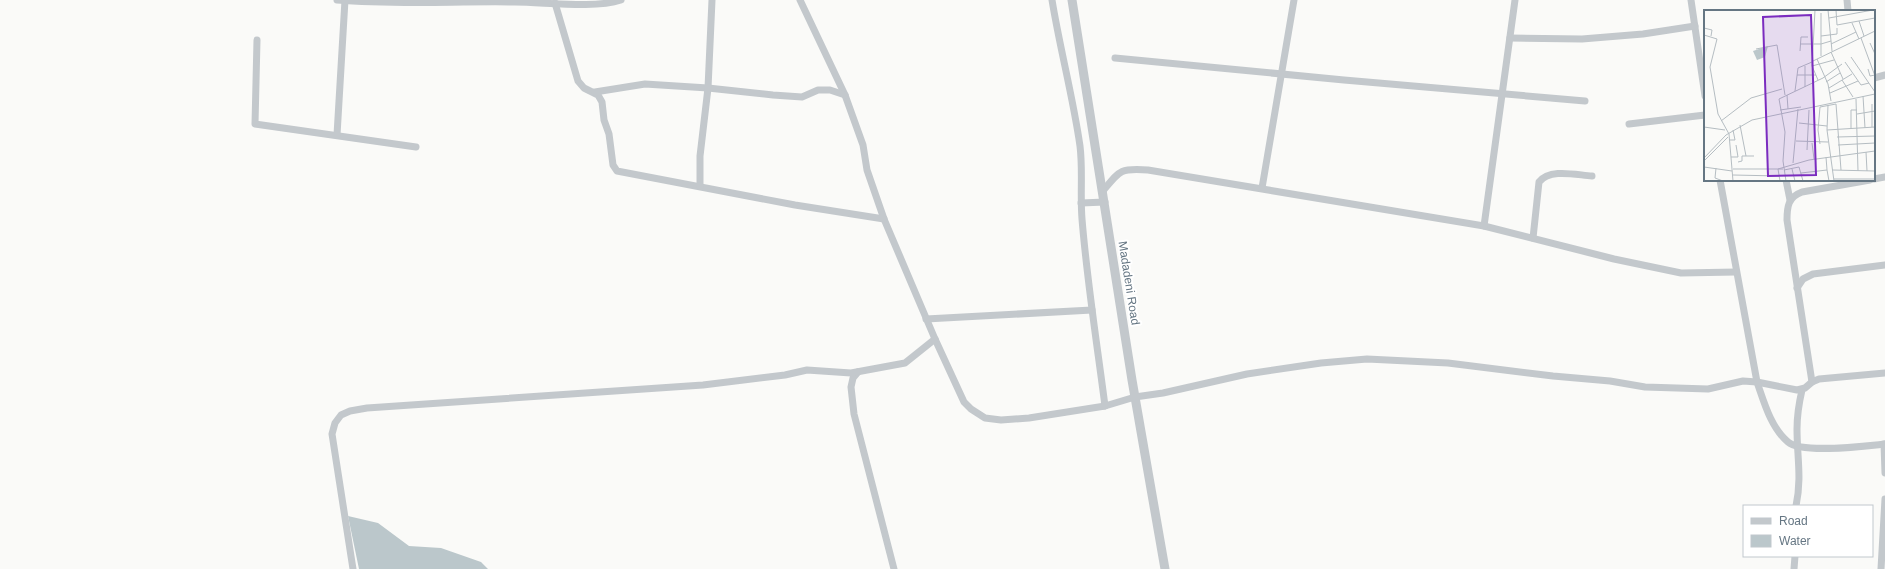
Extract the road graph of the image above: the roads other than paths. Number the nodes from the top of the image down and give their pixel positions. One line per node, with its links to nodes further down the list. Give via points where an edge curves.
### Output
1 (342, 0): 11 (street, via 437,3); 30 (street)
2 (621, 0): 12 (street)
3 (712, 0): 22 (street)
4 (800, 0): 26 (street)
5 (1052, 0): 43 (street, via 1080,144)
6 (1072, 0): 40 (street, Madadeni Road)
7 (1294, 0): 19 (street)
8 (1515, 0): 16 (street)
9 (1691, 0): 15 (street)
10 (1847, 0): 14 (street)
11 (540, 1): 13 (street)
12 (595, 2): 13 (street)
13 (555, 3): 24 (street, via 578,81 584,88)
14 (1848, 10)
15 (1695, 26): 16 (street, via 1582,39); 23 (street)
16 (1510, 38): 25 (street)
17 (257, 40): 30 (street, via 255,124)
18 (1115, 58): 19 (street)
19 (1282, 73): 25 (street, via 1337,80); 39 (street)
20 (1885, 76): 21 (street)
21 (1875, 78)
22 (708, 88): 24 (street, via 645,84); 26 (street, via 802,97 818,90 830,90); 38 (street, via 700,156)
23 (1704, 89)
24 (595, 92): 38 (street, via 602,102 614,169 622,173)
25 (1502, 92): 27 (street); 45 (street)
26 (846, 96): 44 (street)
27 (1585, 101)
28 (1704, 115): 29 (street)
29 (1629, 124)
30 (338, 135): 31 (street)
31 (416, 146)
32 (1592, 176): 46 (street, via 1552,174 1542,178)
33 (1885, 177): 34 (street)
34 (1875, 179)
35 (1720, 181): 48 (street)
36 (1786, 181): 41 (street)
37 (1861, 181): 41 (street, via 1802,192)
38 (700, 186): 44 (street)
39 (1262, 188): 40 (street, via 1129,169 1120,172); 45 (street)
40 (1103, 190): 42 (street, Madadeni Road)
41 (1790, 200): 49 (street, via 1787,220)
42 (1105, 202): 43 (street); 58 (street, Madadeni Road)
43 (1081, 203): 50 (street)
44 (884, 219): 51 (street)
45 (1484, 226): 46 (street)
46 (1533, 238): 48 (street, via 1681,274)
47 (1885, 265): 49 (street, via 1813,274 1803,279)
48 (1736, 272): 55 (street)
49 (1797, 288): 56 (street)
50 (1092, 310): 51 (street); 59 (street)
51 (926, 320): 52 (street)
52 (935, 339): 53 (street, via 905,364); 59 (street, via 964,402 971,410 985,418 1029,418)
53 (858, 372): 66 (street, via 841,374 807,370 703,385 422,403 350,411 338,419 332,434); 67 (street, via 851,383 854,414)
54 (1885, 373): 56 (street, via 1827,378)
55 (1757, 382): 57 (street); 58 (street, via 1743,381 1708,389 1646,387 1448,363 1367,359 1247,374); 61 (street, via 1776,427 1789,443)
56 (1812, 382): 57 (street)
57 (1802, 390): 61 (street, via 1796,429)
58 (1135, 397): 59 (street); 68 (street, Madadeni Road)
59 (1105, 406)
60 (1885, 444): 61 (street); 62 (street)
61 (1798, 447): 64 (street, via 1799,491)
62 (1885, 473)
63 (1885, 499): 70 (street)
64 (1796, 505)
65 (1795, 557): 69 (street)
66 (353, 569)
67 (894, 569)
68 (1165, 569)
69 (1794, 569)
70 (1881, 569)

